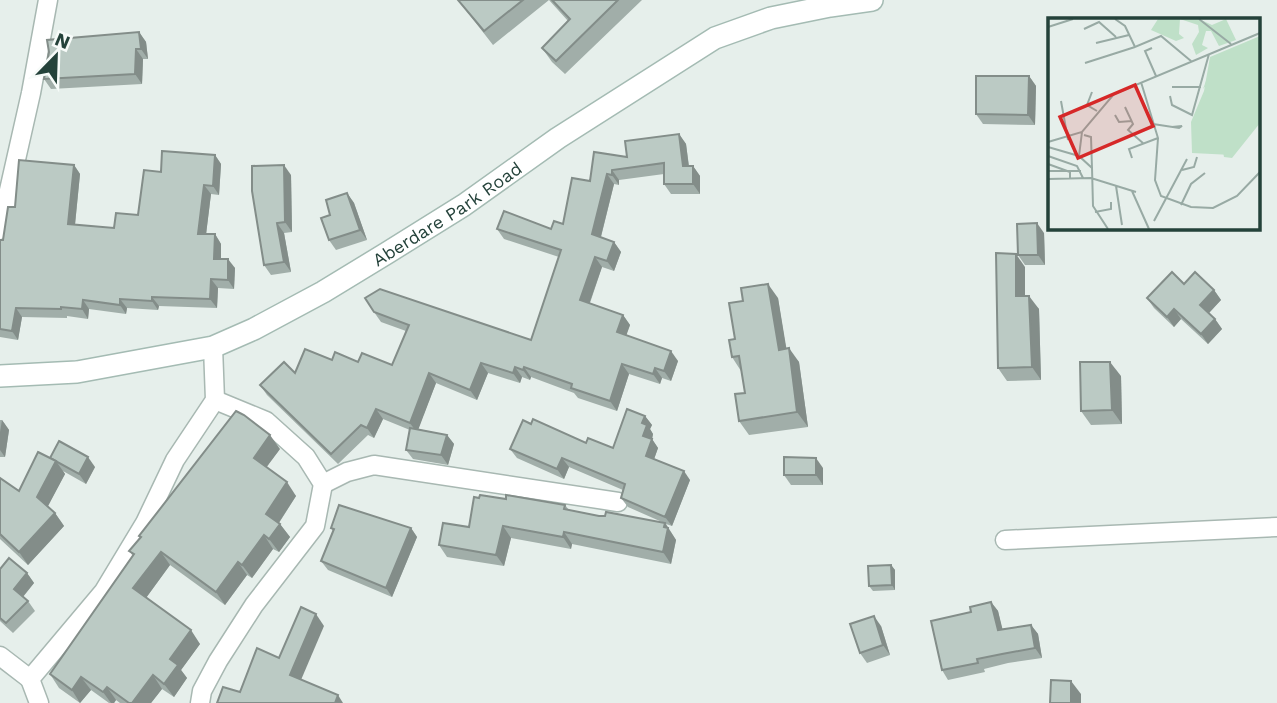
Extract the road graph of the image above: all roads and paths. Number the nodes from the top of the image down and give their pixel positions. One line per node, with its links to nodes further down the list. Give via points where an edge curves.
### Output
1 (48, 0): 3 (street)
2 (872, 0): 4 (street, Aberdare Park Road, via 771,18 715,38 387,253 312,298)
3 (0, 230)
4 (213, 347): 5 (street, Aberdare Park Road, via 77,372); 6 (street)
5 (0, 376)
6 (215, 400): 7 (street, via 266,421 306,457); 12 (street, via 175,460 145,523 104,591)
7 (323, 484): 8 (street, via 374,465); 14 (street, via 315,526 254,605 218,661)
8 (618, 502)
9 (1277, 527): 10 (street)
10 (1005, 540)
11 (0, 656): 12 (street)
12 (30, 679): 13 (street)
13 (38, 703)
14 (200, 703)

